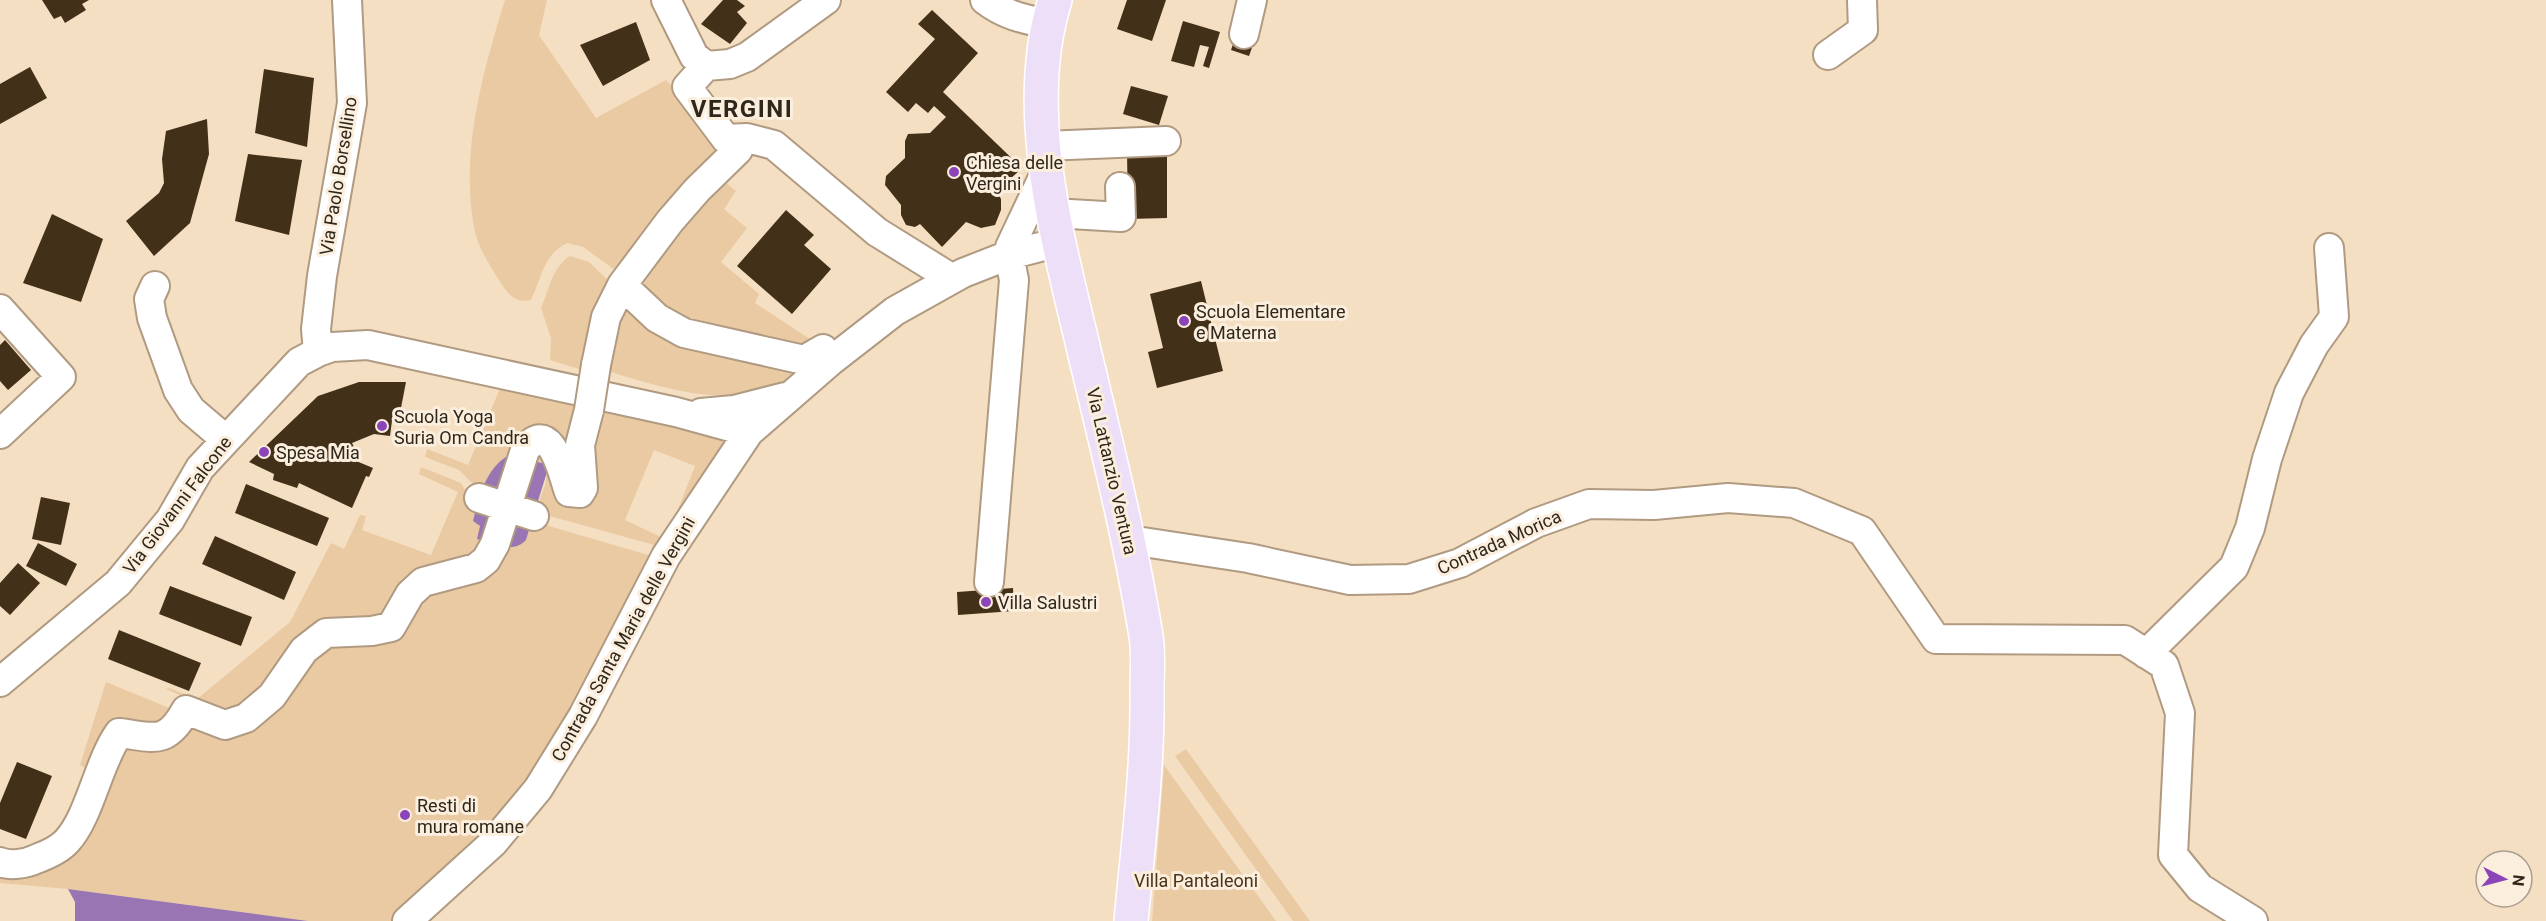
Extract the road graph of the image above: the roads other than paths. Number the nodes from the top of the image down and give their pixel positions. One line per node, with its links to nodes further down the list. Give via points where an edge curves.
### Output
1 (347, 0): 22 (street, Via Paolo Borsellino, via 352,103 322,276 316,329)
2 (666, 0): 10 (street, via 694,56)
3 (826, 0): 10 (street, via 747,57 730,64)
4 (985, 0): 7 (street, via 1014,17)
5 (1252, 0): 8 (street)
6 (1862, 0): 9 (street, via 1863,30)
7 (1051, 12): 13 (main road, Via Lattanzio Ventura, via 1042,85)
8 (1244, 34)
9 (1828, 55)
10 (706, 66): 12 (street, via 687,87)
11 (1166, 141): 14 (street)
12 (732, 145): 18 (street, via 747,138 774,145 877,232); 19 (street)
13 (1046, 157): 14 (street); 15 (main road, Via Lattanzio Ventura); 17 (street)
14 (1116, 167): 15 (street, Contrada Santa Maria delle Vergini, via 1121,216)
15 (1056, 228): 17 (street, Contrada Santa Maria delle Vergini); 32 (main road, Via Lattanzio Ventura)
16 (2329, 248): 34 (street, via 2334,317 2289,393 2250,528 2234,567)
17 (1009, 255): 18 (street, Contrada Santa Maria delle Vergini); 33 (street, via 1014,280)
18 (951, 278): 23 (street, Contrada Santa Maria delle Vergini, via 895,311)
19 (622, 285): 23 (street, via 657,318 684,333 804,360 822,350); 30 (street, bridge, via 606,317 596,365 580,445 580,494 569,492 558,456 549,443 535,441 525,450)
20 (155, 286): 28 (street, via 149,299 152,318 178,390 191,410)
21 (0, 309): 27 (street, via 61,377)
22 (318, 352): 25 (street, Via Giovanni Falcone, via 332,347 368,345); 28 (street, Via Giovanni Falcone, via 299,362)
23 (832, 360): 24 (street, Contrada Santa Maria delle Vergini)
24 (790, 396): 25 (street, Via Giovanni Falcone, via 734,410); 26 (street, Contrada Santa Maria delle Vergini)
25 (676, 412): 26 (street, Via Giovanni Falcone)
26 (749, 432): 37 (street, Contrada Santa Maria delle Vergini, via 666,556 583,716 538,789)
27 (0, 434)
28 (225, 439): 35 (street, Via Giovanni Falcone, via 200,468 170,520 118,583)
29 (479, 498): 30 (street)
30 (507, 507): 31 (street); 36 (street, via 486,560 476,568 423,582 391,627 326,633 304,651 272,696 246,718 225,725 186,710 166,736 119,733 67,842 28,863)
31 (534, 516)
32 (1129, 544): 34 (street, Contrada Morica, via 1143,542 1248,558 1350,580 1409,579 1460,563 1536,523 1589,504 1654,505 1728,498 1794,503 1862,531 1936,639 2125,640); 39 (main road, Via Lattanzio Ventura, via 1147,639 1148,742)
33 (989, 582)
34 (2146, 654): 40 (street, via 2164,665 2180,713 2174,855 2200,888)
35 (0, 682)
36 (0, 862)
37 (432, 910): 38 (street, Contrada Santa Maria delle Vergini)
38 (407, 921)
39 (1131, 921)
40 (2253, 921)

